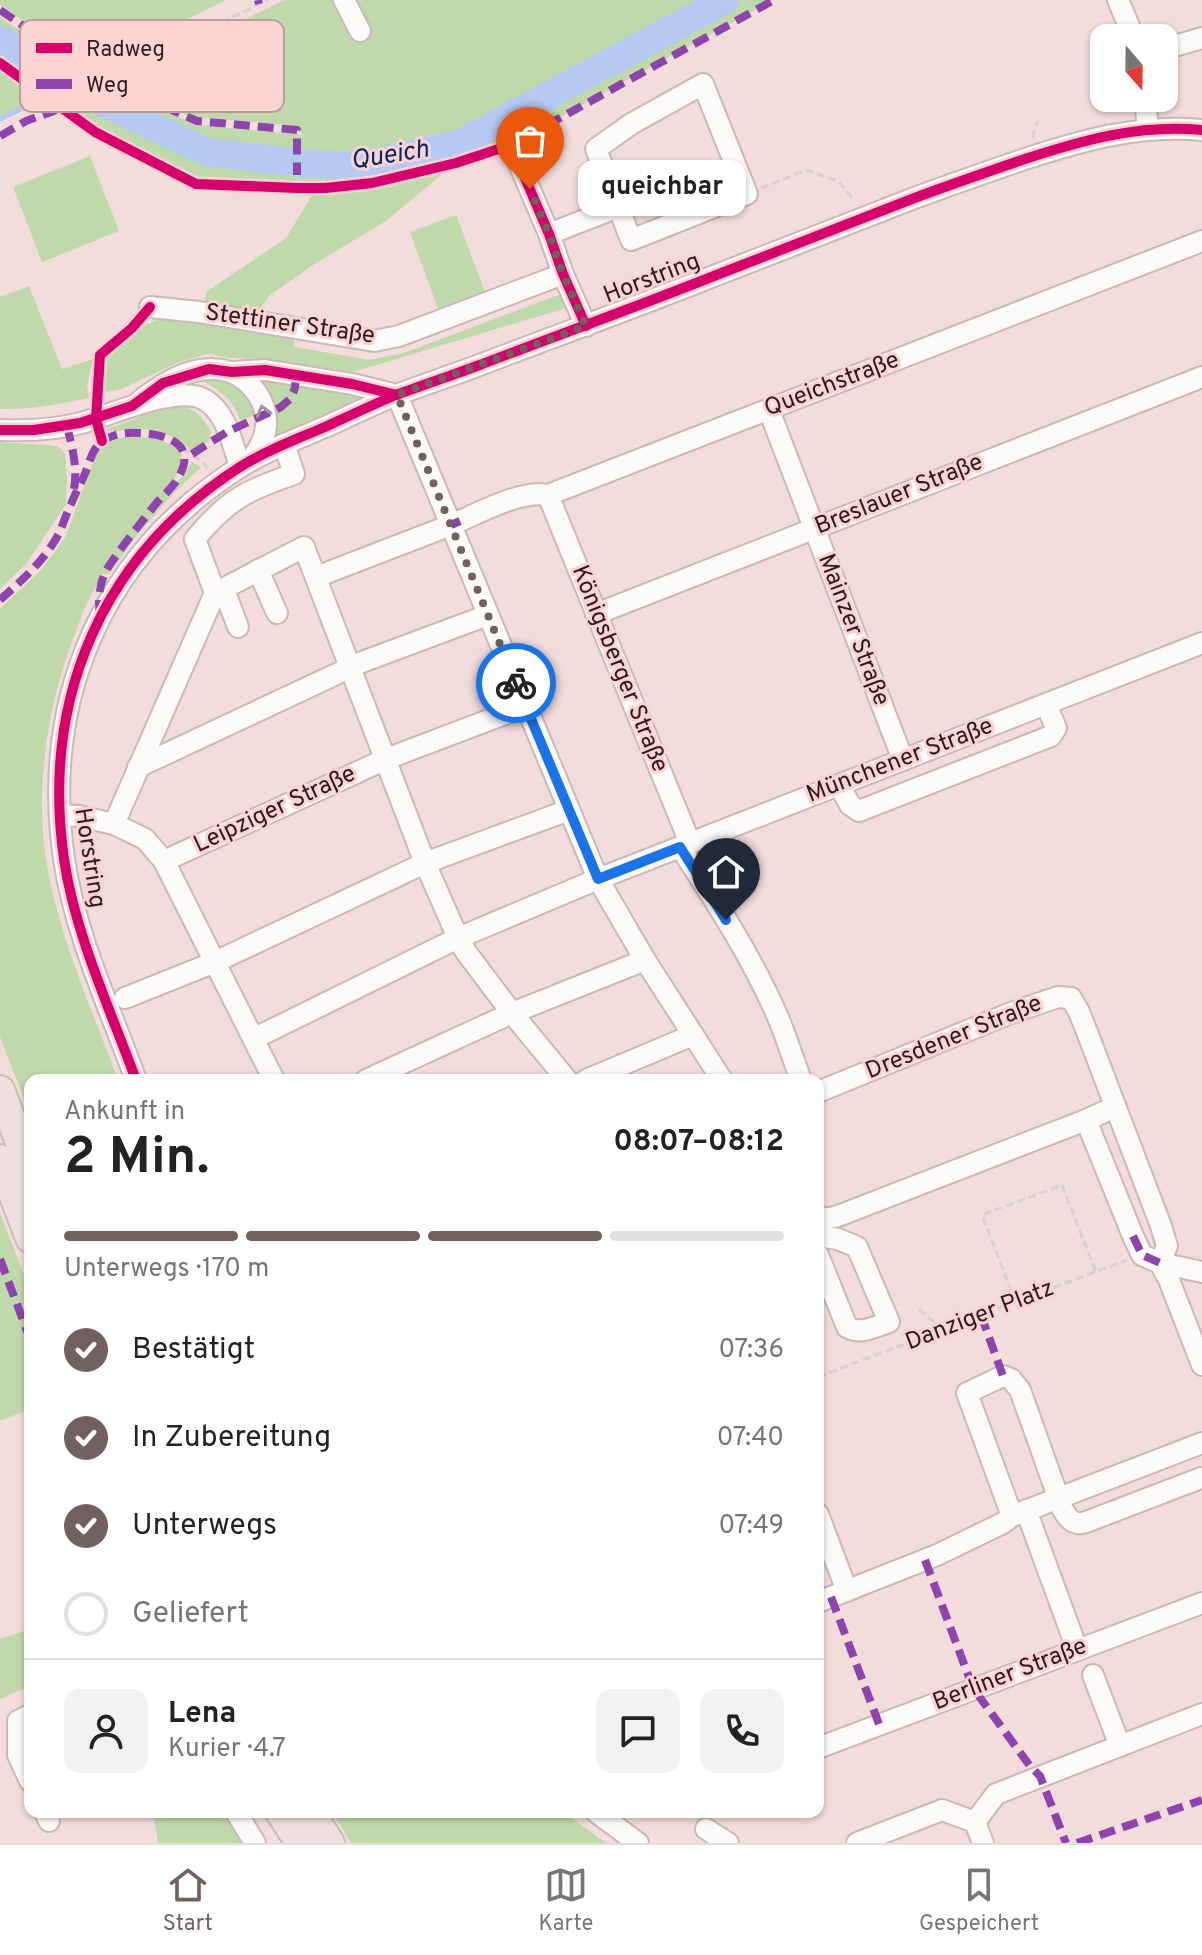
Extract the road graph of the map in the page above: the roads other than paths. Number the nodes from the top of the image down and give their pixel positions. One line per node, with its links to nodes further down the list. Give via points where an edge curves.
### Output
1 (344, 0): 4 (street)
2 (1118, 0): 3 (street)
3 (1128, 24)
4 (360, 31)
5 (1202, 38): 6 (street)
6 (1178, 45)
7 (1146, 112): 8 (street)
8 (1148, 129): 9 (street, Horstring); 16 (street, Horstring, via 1082,141 963,179)
9 (1202, 130)
10 (511, 145): 12 (street)
11 (618, 207): 11 (street, via 631,240 747,194 703,84 596,149); 12 (street)
12 (549, 234): 14 (street)
13 (1202, 241): 21 (street, Queichstraße)
14 (563, 274): 15 (street, Stettiner Straße, via 374,341); 16 (street)
15 (150, 307)
16 (586, 326): 19 (street, Horstring)
17 (232, 372): 19 (street, via 265,370); 20 (street, via 209,369 180,377); 24 (street, one-way to 17, via 265,435 265,415 251,386)
18 (1202, 377): 28 (street, Breslauer Straße)
19 (397, 395): 23 (street, Horstring); 27 (street)
20 (132, 406): 22 (street, via 80,423); 24 (street, via 181,395 204,400)
21 (769, 410): 26 (street, Queichstraße); 28 (street, Mainzer Straße)
22 (6, 431)
23 (284, 444): 24 (street, Horstring); 25 (street, via 294,474)
24 (246, 463): 25 (street); 47 (street, Horstring, via 158,534 100,616 67,708)
25 (260, 485): 31 (street, via 215,515 195,539)
26 (548, 495): 27 (street, Queichstraße, via 523,496); 33 (street, Königsberger Straße)
27 (455, 523): 30 (street); 34 (street)
28 (814, 529): 33 (street, Breslauer Straße); 42 (street, Mainzer Straße)
29 (258, 570): 30 (street, via 304,547); 31 (street); 32 (street)
30 (316, 577): 37 (street)
31 (220, 591): 35 (street); 43 (street)
32 (277, 613)
33 (596, 614): 49 (street, Königsberger Straße)
34 (488, 615): 37 (street); 39 (street)
35 (238, 627)
36 (1202, 643): 38 (street, Münchener Straße)
37 (350, 669): 41 (street); 43 (street)
38 (1046, 704): 40 (street, Münchener Straße); 44 (street, via 1056,728 1051,736)
39 (526, 706): 41 (street); 46 (street)
40 (959, 737): 42 (street, Münchener Straße); 44 (street)
41 (386, 759): 50 (street, Leipziger Straße); 51 (street)
42 (903, 760): 45 (street, Münchener Straße)
43 (138, 767): 48 (street)
44 (972, 767): 45 (street, via 859,811)
45 (839, 785): 49 (street, Münchener Straße)
46 (569, 810): 51 (street); 52 (street)
47 (60, 815): 48 (street, Leipziger Straße); 60 (street, Horstring, via 73,900)
48 (114, 824): 50 (street, Leipziger Straße, via 145,839)
49 (685, 845): 52 (street, Münchener Straße); 66 (street, via 777,1015)
50 (164, 861): 55 (street, Leipziger Straße)
51 (425, 863): 53 (street); 55 (street)
52 (598, 879): 53 (street); 54 (street)
53 (458, 938): 57 (street); 59 (street)
54 (645, 960): 57 (street); 58 (street)
55 (215, 962): 56 (street); 59 (street, Leipziger Straße)
56 (125, 998)
57 (512, 1013): 62 (street); 63 (street)
58 (693, 1035): 64 (street); 65 (street)
59 (253, 1039): 61 (street, Leipziger Straße)
60 (134, 1074)
61 (271, 1074)
62 (379, 1074)
63 (562, 1074)
64 (600, 1074)
65 (718, 1074)
66 (799, 1074)
67 (0, 1090): 71 (highway)
68 (824, 1090): 69 (street, Dresdener Straße, via 1058,997 1071,998 1079,1012)
69 (1115, 1107): 70 (street); 76 (street, Dresdener Straße, via 1167,1246)
70 (1086, 1120): 73 (street); 76 (street, via 1133,1236)
71 (24, 1153)
72 (0, 1159): 74 (highway)
73 (824, 1218)
74 (24, 1222)
75 (824, 1237): 77 (street, via 857,1247 889,1322 864,1331 847,1327)
76 (1151, 1259): 78 (street); 79 (street, via 1169,1280)
77 (824, 1270)
78 (1202, 1272)
79 (1202, 1365)
80 (1202, 1443): 82 (street)
81 (1201, 1478): 82 (street, via 1081,1524 1067,1517)
82 (1058, 1497): 83 (street); 83 (street, via 1020,1390 1003,1376 967,1393)
83 (1019, 1513): 85 (street, via 937,1555); 88 (street)
84 (824, 1530): 85 (street)
85 (847, 1591): 86 (street)
86 (824, 1600)
87 (1202, 1603): 88 (street, Berliner Straße)
88 (1077, 1649): 92 (street, Berliner Straße)
89 (1093, 1675): 93 (street, Berliner Straße)
90 (1202, 1714): 93 (street)
91 (24, 1718): 94 (street, via 18,1721 18,1755)
92 (824, 1746)
93 (1120, 1746): 99 (street, via 996,1794)
94 (24, 1768)
95 (240, 1818): 101 (street)
96 (284, 1818): 102 (highway)
97 (314, 1818): 103 (highway)
98 (604, 1818): 104 (street)
99 (975, 1822): 106 (street, via 942,1810); 107 (street)
100 (706, 1829): 105 (street)
101 (255, 1843)
102 (300, 1843)
103 (330, 1843)
104 (638, 1843)
105 (728, 1843)
106 (857, 1843)
107 (983, 1843)

